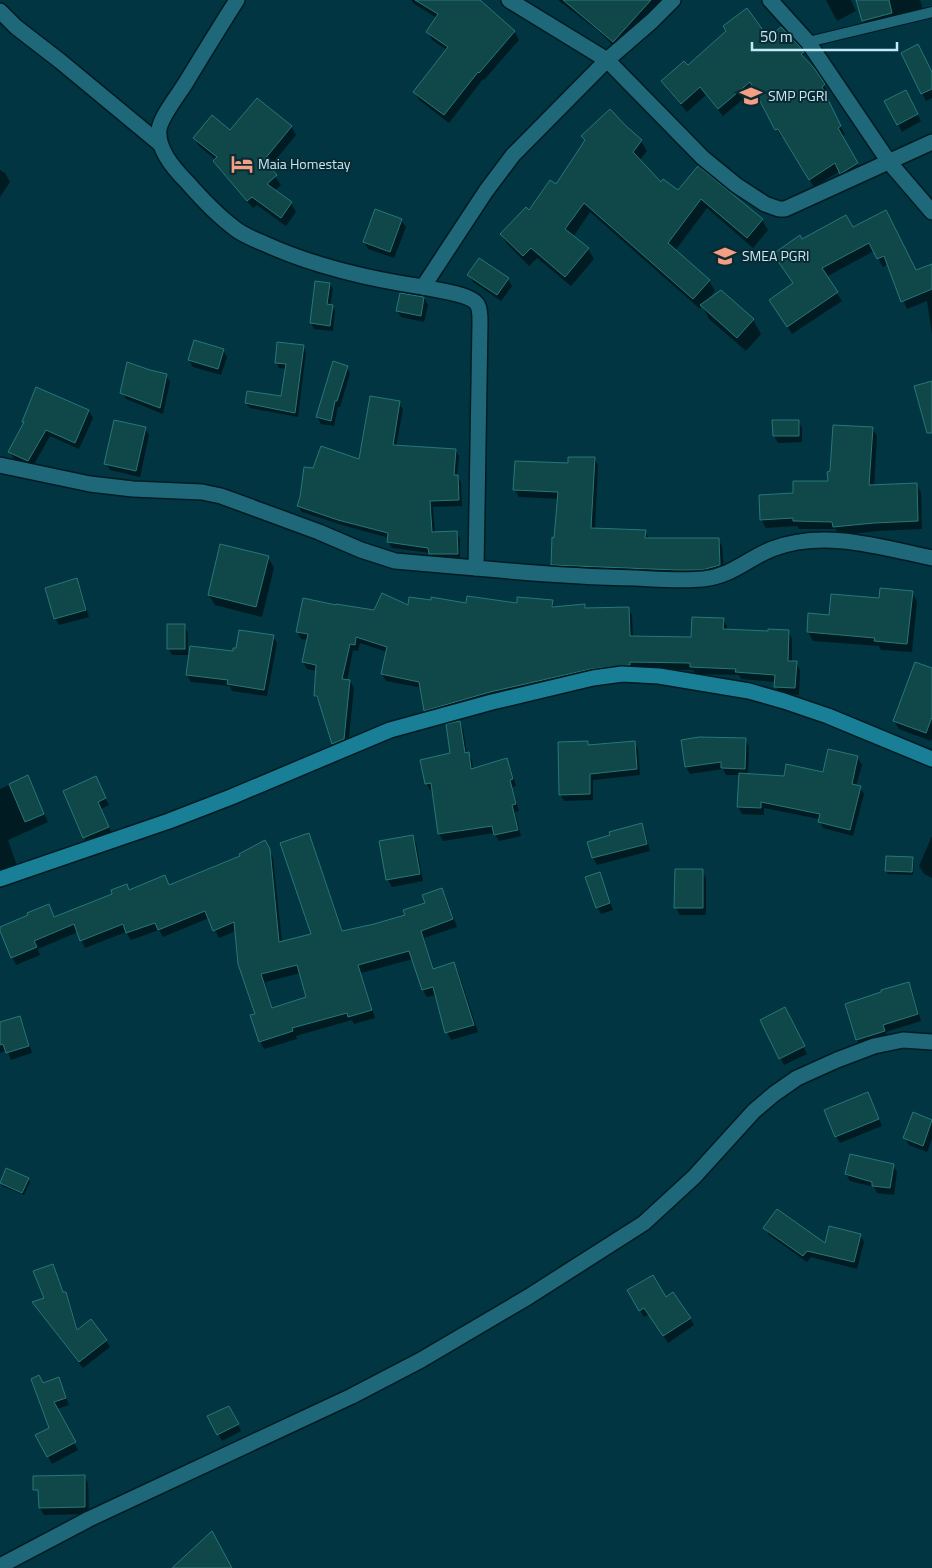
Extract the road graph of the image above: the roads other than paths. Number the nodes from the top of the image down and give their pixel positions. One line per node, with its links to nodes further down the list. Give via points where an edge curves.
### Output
1 (237, 0): 10 (street, via 170,106 159,128)
2 (509, 0): 8 (street)
3 (673, 0): 8 (street)
4 (770, 0): 7 (street)
5 (0, 11): 10 (street)
6 (932, 12): 7 (lane)
7 (808, 42): 11 (street)
8 (607, 60): 11 (street, via 703,158 765,204 786,209); 13 (street, via 513,155)
9 (932, 142): 11 (street)
10 (159, 143): 13 (street, via 182,177 234,229 283,253 382,281)
11 (888, 162): 12 (street)
12 (932, 212)
13 (423, 287): 16 (street, via 466,296 475,300 478,306)
14 (0, 465): 16 (street, via 90,484 221,496 395,561)
15 (932, 558): 16 (street, via 849,541 811,540 771,550 719,577 702,579 613,578)
16 (476, 568)
17 (932, 760): 18 (street, via 828,716 749,691 659,676 622,674 492,702 390,730 169,821)
18 (0, 879)
19 (932, 1042): 20 (street, via 903,1040 874,1046 797,1078 754,1111 694,1177 644,1223 528,1298 352,1396 89,1519)
20 (0, 1566)

